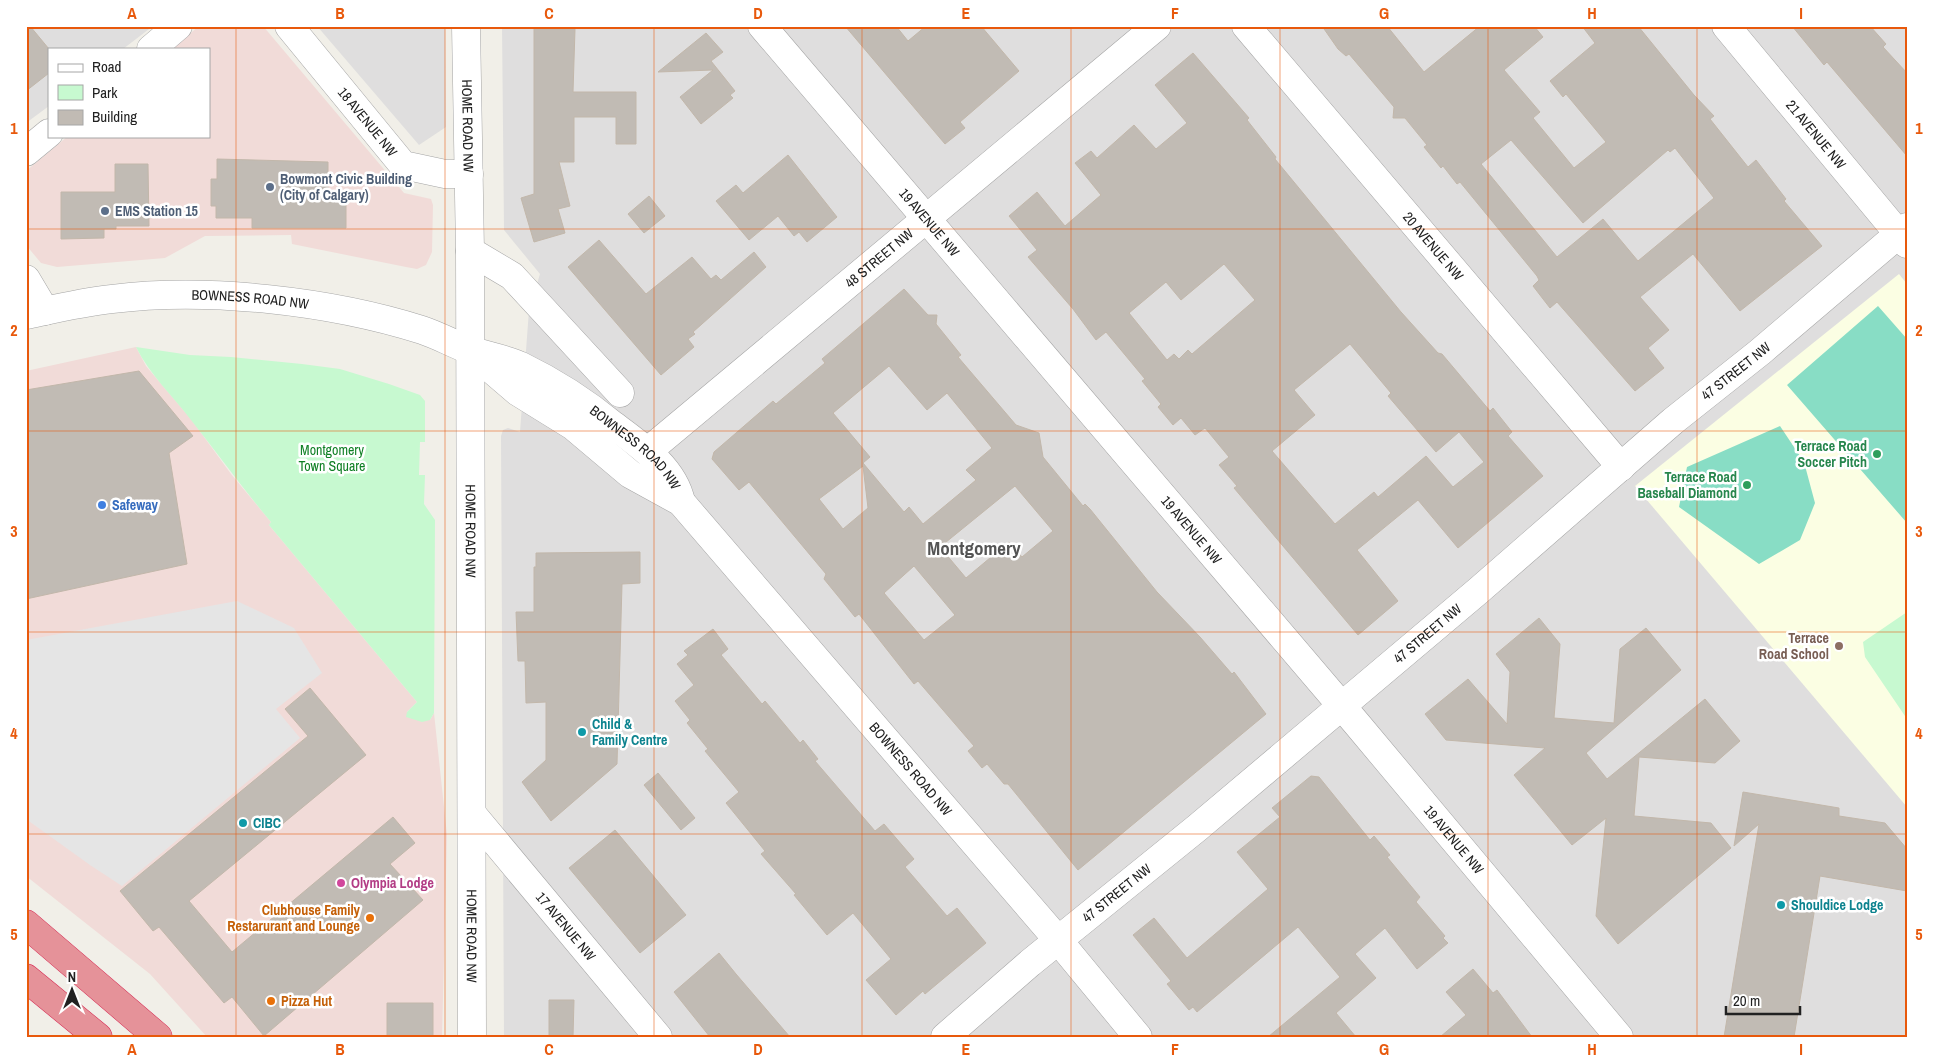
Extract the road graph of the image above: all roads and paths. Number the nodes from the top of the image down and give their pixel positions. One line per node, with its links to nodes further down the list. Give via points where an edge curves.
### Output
1 (178, 26): 8 (street)
2 (290, 26): 11 (street, 18 AVENUE NW, via 403,165 445,174)
3 (466, 26): 11 (street, HOME ROAD NW)
4 (762, 26): 12 (street, 19 AVENUE NW)
5 (1157, 26): 12 (street, 48 STREET NW)
6 (1246, 26): 20 (street, 20 AVENUE NW)
7 (1726, 26): 13 (street, 21 AVENUE NW)
8 (151, 48)
9 (48, 134): 10 (street)
10 (26, 152)
11 (469, 174): 14 (street, HOME ROAD NW)
12 (927, 219): 19 (street, 48 STREET NW); 22 (street, 19 AVENUE NW)
13 (1904, 235): 20 (street, 47 STREET NW)
14 (470, 251): 17 (street, HOME ROAD NW); 18 (street, via 512,276)
15 (26, 278): 16 (street)
16 (36, 313): 17 (street, BOWNESS ROAD NW, via 111,299 208,295 354,313 421,330)
17 (469, 350): 19 (street, BOWNESS ROAD NW, via 520,366 558,386 595,410); 21 (street, BOWNESS ROAD NW, via 518,392 573,426 630,474); 23 (street, HOME ROAD NW)
18 (620, 393)
19 (648, 452): 21 (street, BOWNESS ROAD NW, via 678,488)
20 (1621, 467): 22 (street, 47 STREET NW)
21 (681, 502): 25 (street, BOWNESS ROAD NW)
22 (1342, 706): 25 (street, 47 STREET NW, via 1198,828); 33 (street, 19 AVENUE NW)
23 (472, 815): 29 (street, HOME ROAD NW); 30 (street, 17 AVENUE NW)
24 (26, 924): 28 (highway)
25 (1058, 940): 31 (street, 47 STREET NW); 32 (street, BOWNESS ROAD NW)
26 (26, 978): 27 (highway)
27 (98, 1037)
28 (158, 1037)
29 (472, 1037)
30 (658, 1037)
31 (945, 1037)
32 (1138, 1037)
33 (1619, 1037)

